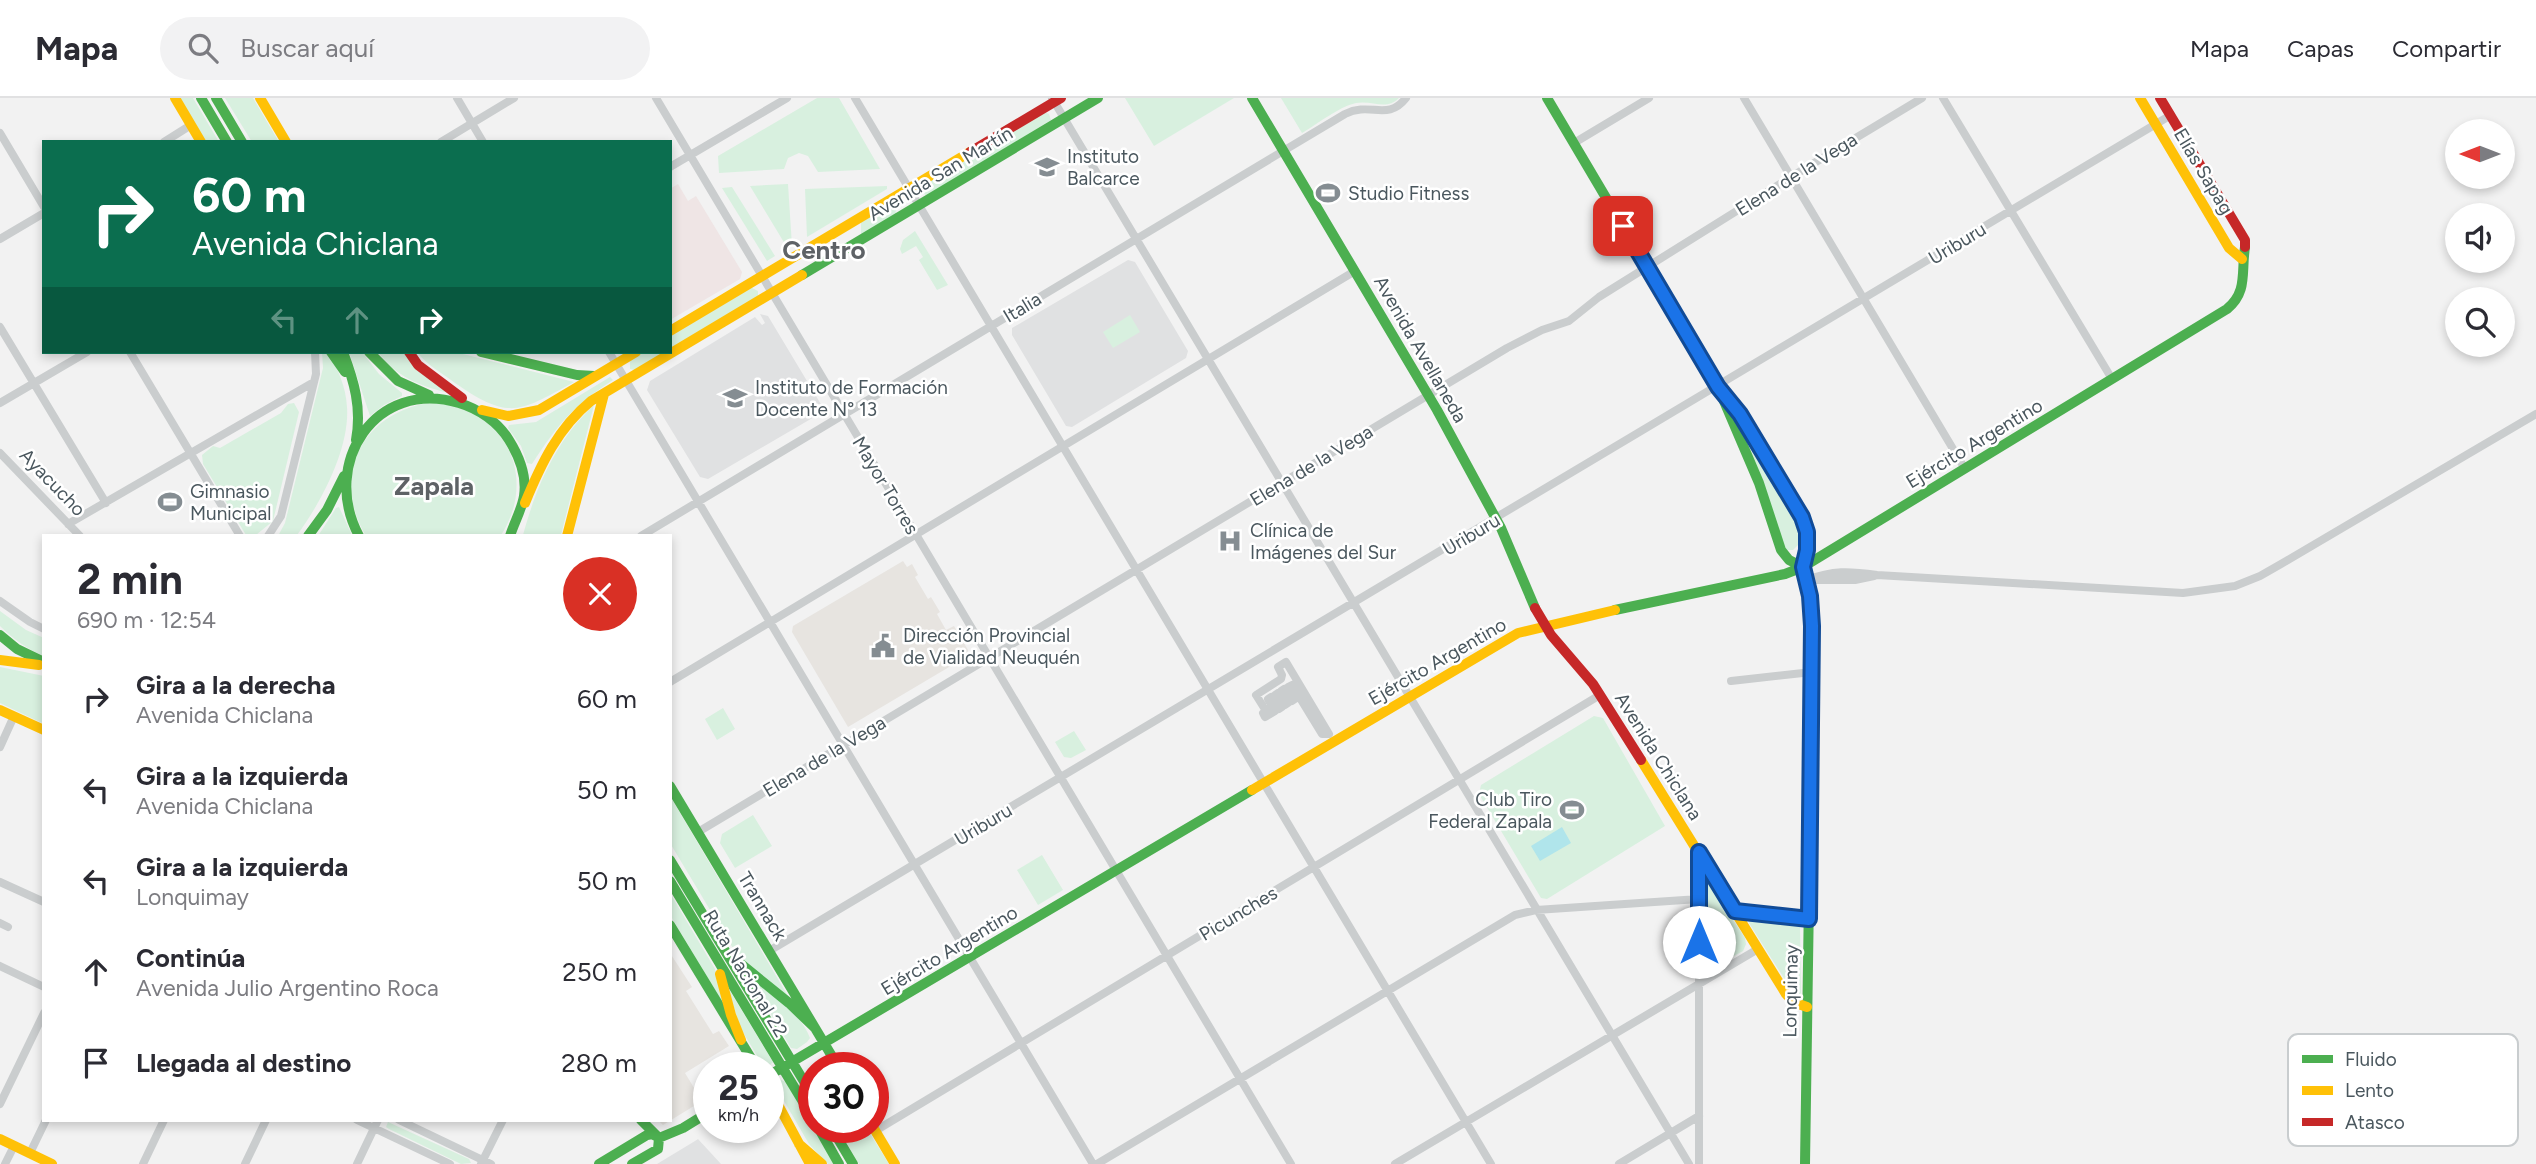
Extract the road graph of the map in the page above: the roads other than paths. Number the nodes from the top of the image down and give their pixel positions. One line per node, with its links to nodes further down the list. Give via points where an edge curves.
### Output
1 (175, 98): 24 (main road)
2 (201, 98): 29 (main road)
3 (216, 98): 30 (main road)
4 (260, 98): 31 (main road)
5 (457, 98): 23 (street)
6 (514, 98): 23 (street)
7 (656, 98): 36 (street, Mayor Torres)
8 (787, 98): 36 (street)
9 (855, 98): 39 (street)
10 (1098, 98): 22 (main road, Avenida San Martín)
11 (1252, 98): 35 (main road, Avenida Avellaneda)
12 (1406, 98): 35 (street, Italia, via 1388,111 1351,111)
13 (1547, 98): 34 (main road)
14 (1649, 98): 34 (street)
15 (1744, 98): 38 (street)
16 (1922, 98): 38 (street, Elena de la Vega)
17 (1943, 98): 42 (street)
18 (2140, 98): 25 (main road, Elías Sapag)
19 (2160, 98): 21 (main road, Elías Sapag)
20 (1056, 99): 22 (street); 39 (main road, Avenida San Martín)
21 (2171, 116): 25 (street, Uriburu); 46 (main road, Elías Sapag, via 2245,240)
22 (1065, 118): 41 (main road, Avenida San Martín); 45 (street)
23 (472, 123): 32 (street); 33 (street)
24 (191, 125): 27 (street); 28 (main road)
25 (2156, 125): 42 (street, Uriburu); 46 (main road, Elías Sapag, via 2230,248)
26 (0, 133): 40 (street)
27 (167, 140)
28 (200, 140)
29 (226, 140)
30 (241, 140)
31 (285, 140)
32 (444, 140)
33 (482, 140)
34 (1574, 143): 47 (main road)
35 (1283, 150): 45 (street, Italia); 48 (main road, Avenida Avellaneda)
36 (690, 156): 37 (street); 49 (street, Mayor Torres)
37 (672, 166)
38 (1791, 177): 47 (street, Elena de la Vega); 52 (street)
39 (909, 189): 41 (street); 49 (main road, Avenida San Martín)
40 (42, 204)
41 (919, 206): 51 (main road, Avenida San Martín); 53 (street)
42 (2011, 211): 52 (street, Uriburu); 69 (street)
43 (42, 214): 44 (street)
44 (0, 239)
45 (1136, 239): 53 (street, Italia); 66 (street)
46 (2242, 259): 50 (main road, Elías Sapag)
47 (1648, 267): 73 (main road); 76 (street, Elena de la Vega, via 1569,321 1521,340)
48 (1355, 271): 66 (street); 76 (main road, Avenida Avellaneda)
49 (762, 277): 51 (street, Mayor Torres); 55 (main road, Avenida San Martín)
50 (2242, 293): 69 (main road, Ejército Argentino, via 2227,309)
51 (772, 294): 71 (main road, Avenida San Martín); 81 (street, Mayor Torres)
52 (1864, 300): 73 (street, Uriburu); 87 (street)
53 (990, 326): 81 (street, Italia); 84 (street)
54 (0, 327): 72 (street)
55 (672, 330)
56 (84, 354): 72 (street)
57 (131, 354): 86 (street)
58 (315, 354): 70 (street)
59 (332, 354): 75 (main road)
60 (344, 354): 75 (main road)
61 (371, 354): 77 (main road, via 398,381)
62 (411, 354): 79 (main road)
63 (489, 354): 68 (main road)
64 (610, 354): 67 (street)
65 (633, 354): 67 (main road)
66 (1208, 359): 84 (street); 89 (street)
67 (616, 364): 68 (main road); 71 (street)
68 (597, 376): 80 (main road, via 528,414 508,416)
69 (2112, 379): 87 (main road, Ejército Argentino)
70 (314, 382): 86 (street); 98 (street, via 281,516)
71 (627, 382): 74 (main road, Avenida San Martín); 90 (street)
72 (34, 383): 78 (street); 91 (street)
73 (1718, 387): 93 (street, Uriburu); 104 (main road, via 1759,483 1778,543 1785,555); 104 (main road, via 1740,414 1802,517 1808,541)
74 (604, 394): 92 (main road, Avenida San Martín, via 575,414 558,435); 101 (main road)
75 (357, 395): 83 (main road)
76 (1428, 395): 89 (street, Elena de la Vega); 93 (main road, Avenida Avellaneda)
77 (433, 396): 79 (main road); 83 (main road, via 385,411)
78 (0, 403)
79 (471, 404): 80 (main road)
80 (482, 410): 92 (main road, via 502,427 521,462 525,488)
81 (844, 414): 90 (street, Italia); 103 (street, Mayor Torres)
82 (2536, 414): 106 (street, via 2281,564 2235,586 2170,593 1828,572)
83 (354, 447): 88 (main road)
84 (1062, 447): 103 (street); 105 (street)
85 (0, 453): 94 (street, Ayacucho)
86 (191, 453): 91 (street); 97 (street)
87 (1965, 469): 104 (main road, Ejército Argentino)
88 (346, 470): 99 (main road); 100 (main road, via 347,506)
89 (1282, 483): 105 (street, Elena de la Vega); 108 (street)
90 (698, 501): 102 (street, Italia); 109 (street)
91 (106, 503): 94 (street)
92 (520, 513): 95 (main road)
93 (1496, 519): 108 (street, Uriburu); 110 (main road, Avenida Avellaneda)
94 (68, 524): 96 (street, Ayacucho)
95 (513, 532)
96 (78, 534)
97 (239, 534)
98 (269, 534)
99 (309, 534)
100 (358, 534)
101 (568, 534)
102 (644, 534)
103 (915, 535): 109 (street); 113 (street, Mayor Torres)
104 (1803, 567): 106 (main road, Lonquimay); 110 (main road, Ejército Argentino)
105 (1136, 570): 113 (street, Elena de la Vega); 120 (street)
106 (1807, 580): 117 (main road, Lonquimay)
107 (0, 601): 111 (street)
108 (1353, 604): 120 (street, Uriburu); 122 (street)
109 (770, 622): 118 (street); 127 (street)
110 (1544, 625): 121 (main road, Avenida Chiclana); 122 (main road, Ejército Argentino, via 1518,634)
111 (42, 628)
112 (0, 635): 115 (main road)
113 (989, 658): 127 (street, Elena de la Vega); 129 (street, Mayor Torres)
114 (0, 660): 116 (main road)
115 (42, 663)
116 (42, 664)
117 (1812, 672): 119 (street); 145 (main road, Lonquimay)
118 (672, 681)
119 (1731, 681)
120 (1208, 690): 129 (street, Uriburu); 131 (street)
121 (1600, 695): 130 (street, Picunches); 134 (main road, Avenida Chiclana)
122 (1409, 697): 130 (street); 131 (main road, Ejército Argentino)
123 (0, 710): 124 (main road)
124 (15, 716): 125 (main road); 128 (street)
125 (42, 729)
126 (1329, 734): 126 (street, via 1321,733 1292,685 1288,687 1295,699 1284,689 1288,703 1285,705 1278,693 1279,709 1271,697 1275,711 1265,717 1256,695 1281,679 1278,667 1286,662)
127 (843, 745): 133 (street, Elena de la Vega); 136 (street)
128 (0, 747)
129 (1060, 778): 136 (street, Uriburu); 138 (street, Mayor Torres)
130 (1459, 780): 137 (street, Picunches); 143 (street)
131 (1263, 784): 137 (street); 138 (main road, Ejército Argentino)
132 (672, 789): 133 (main road, Trannack)
133 (698, 832): 150 (main road, Trannack)
134 (1699, 852): 141 (street); 144 (main road, Avenida Chiclana)
135 (672, 863): 147 (main road, Ruta Nacional 22)
136 (915, 864): 150 (street, Uriburu); 152 (street)
137 (1313, 868): 151 (street, Picunches); 156 (street)
138 (1116, 872): 151 (street, Mayor Torres); 152 (main road, Ejército Argentino)
139 (0, 882): 142 (street)
140 (672, 884): 149 (main road, Ruta Nacional 22)
141 (1699, 899): 143 (street); 154 (street)
142 (42, 901)
143 (1536, 910): 156 (street, via 1510,918); 160 (street)
144 (1735, 911): 145 (main road); 148 (main road, Avenida Chiclana)
145 (1809, 919): 157 (main road, Lonquimay)
146 (672, 931): 161 (main road)
147 (718, 938): 159 (main road, via 745,968); 166 (main road, Ruta Nacional 22)
148 (1758, 949): 154 (street); 157 (main road, Avenida Chiclana, via 1790,999)
149 (712, 950): 161 (main road); 166 (main road, Ruta Nacional 22)
150 (769, 951): 159 (main road, Trannack)
151 (1166, 956): 162 (street, Picunches); 169 (street, Mayor Torres)
152 (970, 958): 162 (street); 163 (main road, Ejército Argentino)
153 (0, 966): 155 (street)
154 (1699, 985): 160 (street); 173 (street)
155 (42, 986)
156 (1387, 991): 169 (street); 182 (street)
157 (1807, 1007): 214 (main road, Lonquimay)
158 (42, 1017): 171 (street)
159 (815, 1028): 163 (main road, Trannack)
160 (1611, 1035): 182 (street); 184 (street)
161 (741, 1041): 164 (main road)
162 (1021, 1043): 174 (street, Picunches); 207 (street)
163 (825, 1044): 165 (main road, Trannack); 166 (main road, Ejército Argentino)
164 (748, 1052)
165 (830, 1052)
166 (788, 1065): 167 (main road, Ejército Argentino); 168 (main road, Ruta Nacional 22); 170 (main road, Ruta Nacional 22)
167 (784, 1067)
168 (798, 1078)
169 (1240, 1079): 207 (street); 208 (street, Mayor Torres)
170 (798, 1086)
171 (0, 1104)
172 (784, 1116): 190 (main road)
173 (1699, 1116): 184 (street); 213 (street)
174 (889, 1120)
175 (693, 1121): 185 (main road)
176 (45, 1122): 192 (street)
177 (163, 1122): 196 (street)
178 (265, 1122): 197 (street)
179 (402, 1122): 193 (street)
180 (502, 1122): 193 (street)
181 (644, 1122): 185 (main road)
182 (1466, 1122): 209 (street); 210 (street)
183 (376, 1124): 198 (street); 199 (street)
184 (1670, 1133): 211 (street); 212 (street)
185 (659, 1138): 200 (main road, via 647,1135); 201 (main road, via 657,1149)
186 (0, 1139): 191 (main road)
187 (827, 1143): 204 (main road)
188 (841, 1143): 205 (main road)
189 (882, 1143): 206 (main road)
190 (799, 1144): 202 (main road); 203 (main road)
191 (14, 1146): 192 (main road); 194 (street)
192 (30, 1153): 195 (main road)
193 (485, 1163)
194 (5, 1164)
195 (52, 1164)
196 (143, 1164)
197 (245, 1164)
198 (357, 1164)
199 (450, 1164)
200 (599, 1164)
201 (632, 1164)
202 (810, 1164)
203 (822, 1164)
204 (839, 1164)
205 (853, 1164)
206 (895, 1164)
207 (1095, 1164)
208 (1291, 1164)
209 (1395, 1164)
210 (1491, 1164)
211 (1619, 1164)
212 (1689, 1164)
213 (1699, 1164)
214 (1805, 1164)

